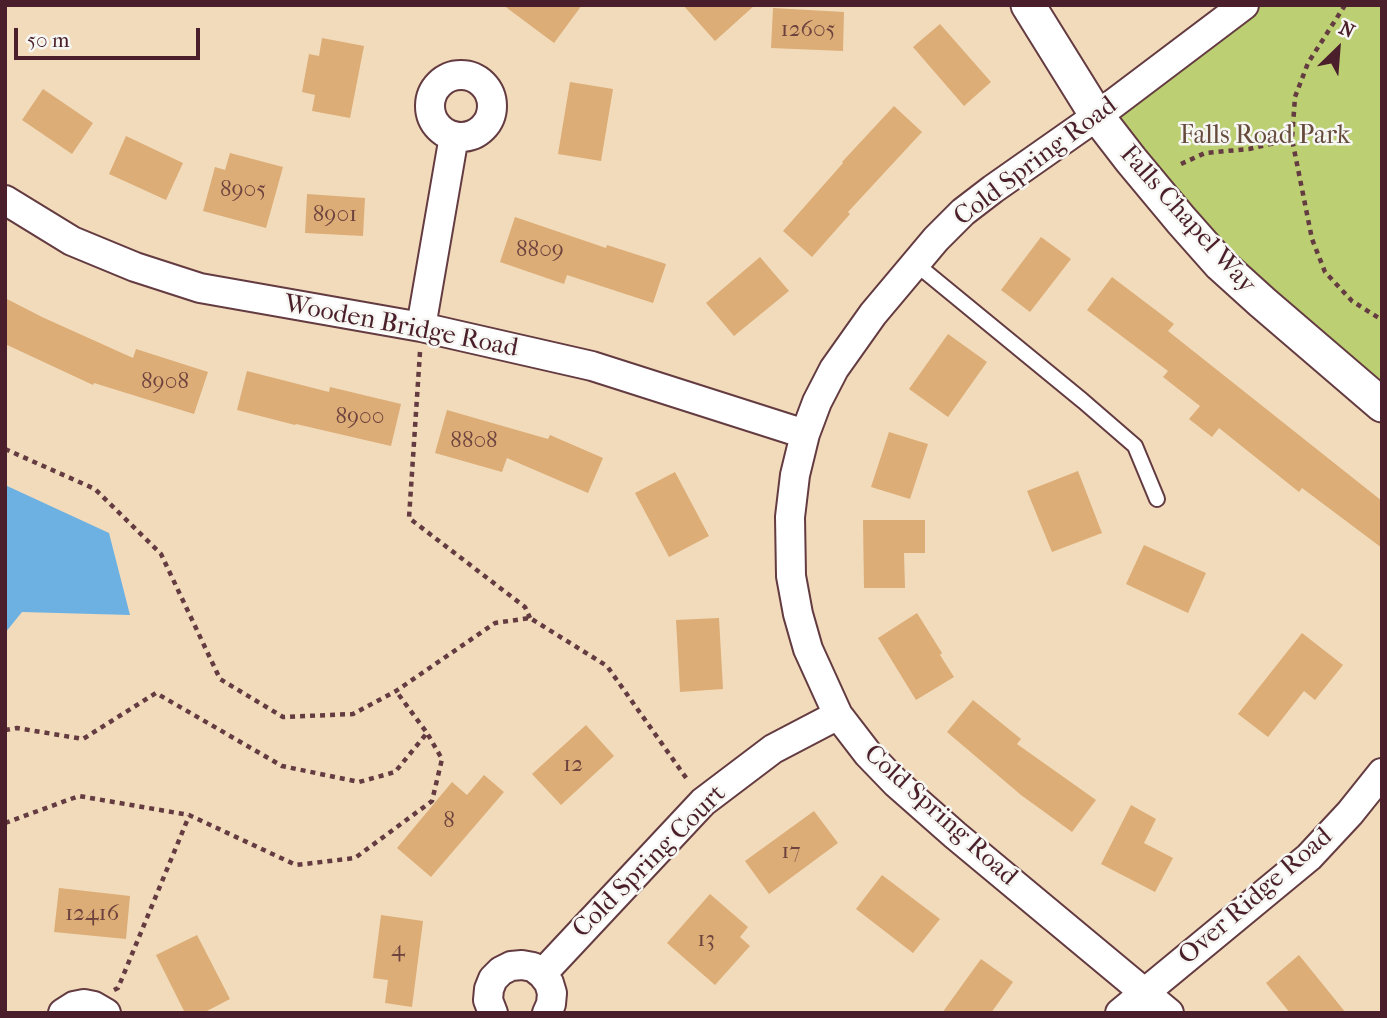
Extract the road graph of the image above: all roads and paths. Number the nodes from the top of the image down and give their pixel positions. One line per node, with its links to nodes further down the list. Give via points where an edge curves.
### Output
1 (1028, 5): 4 (street, Falls Chapel Way)
2 (1244, 5): 4 (street, Cold Spring Road)
3 (1345, 5): 6 (path, via 1308,63 1295,97)
4 (1097, 116): 9 (street, Cold Spring Road, via 963,212); 12 (street, Falls Chapel Way, via 1220,264)
5 (454, 136): 11 (street)
6 (1292, 139): 7 (path, via 1205,153); 10 (path, via 1312,239 1325,272 1352,301)
7 (1181, 164)
8 (5, 200): 11 (street, Wooden Bridge Road, via 72,241 200,289)
9 (916, 264): 13 (street, Cold Spring Road, via 834,369); 15 (lane, via 1135,446)
10 (1382, 320)
11 (421, 327): 13 (street, Wooden Bridge Road, via 592,366); 16 (path, via 409,518 525,607)
12 (1382, 405)
13 (806, 434): 18 (street, Cold Spring Road, via 790,517 791,576 808,649)
14 (5, 449): 17 (path, via 95,489 161,554 220,679 283,717 353,714)
15 (1157, 499)
16 (530, 618): 17 (path, via 495,623); 22 (path, via 607,666)
17 (396, 691): 20 (path)
18 (838, 715): 22 (street, Cold Spring Court, via 774,749); 26 (street, Cold Spring Road, via 896,783)
19 (5, 730): 20 (path, via 83,738 156,694 282,765 359,782 395,772)
20 (427, 733): 23 (path, via 442,759 432,801 355,858 296,865)
21 (1382, 773): 26 (street, Over Ridge Road, via 1309,857)
22 (703, 802): 25 (street, Cold Spring Court)
23 (189, 815): 24 (path, via 79,796); 27 (path, via 118,988)
24 (5, 823)
25 (542, 974): 29 (street, via 522,965 501,971 489,989); 30 (street, via 552,993)
26 (1145, 992): 31 (street, Over Ridge Road); 32 (street, Cold Spring Road)
27 (100, 1009): 28 (street, via 84,1004)
28 (63, 1013)
29 (493, 1013)
30 (547, 1013)
31 (1120, 1013)
32 (1169, 1013)

